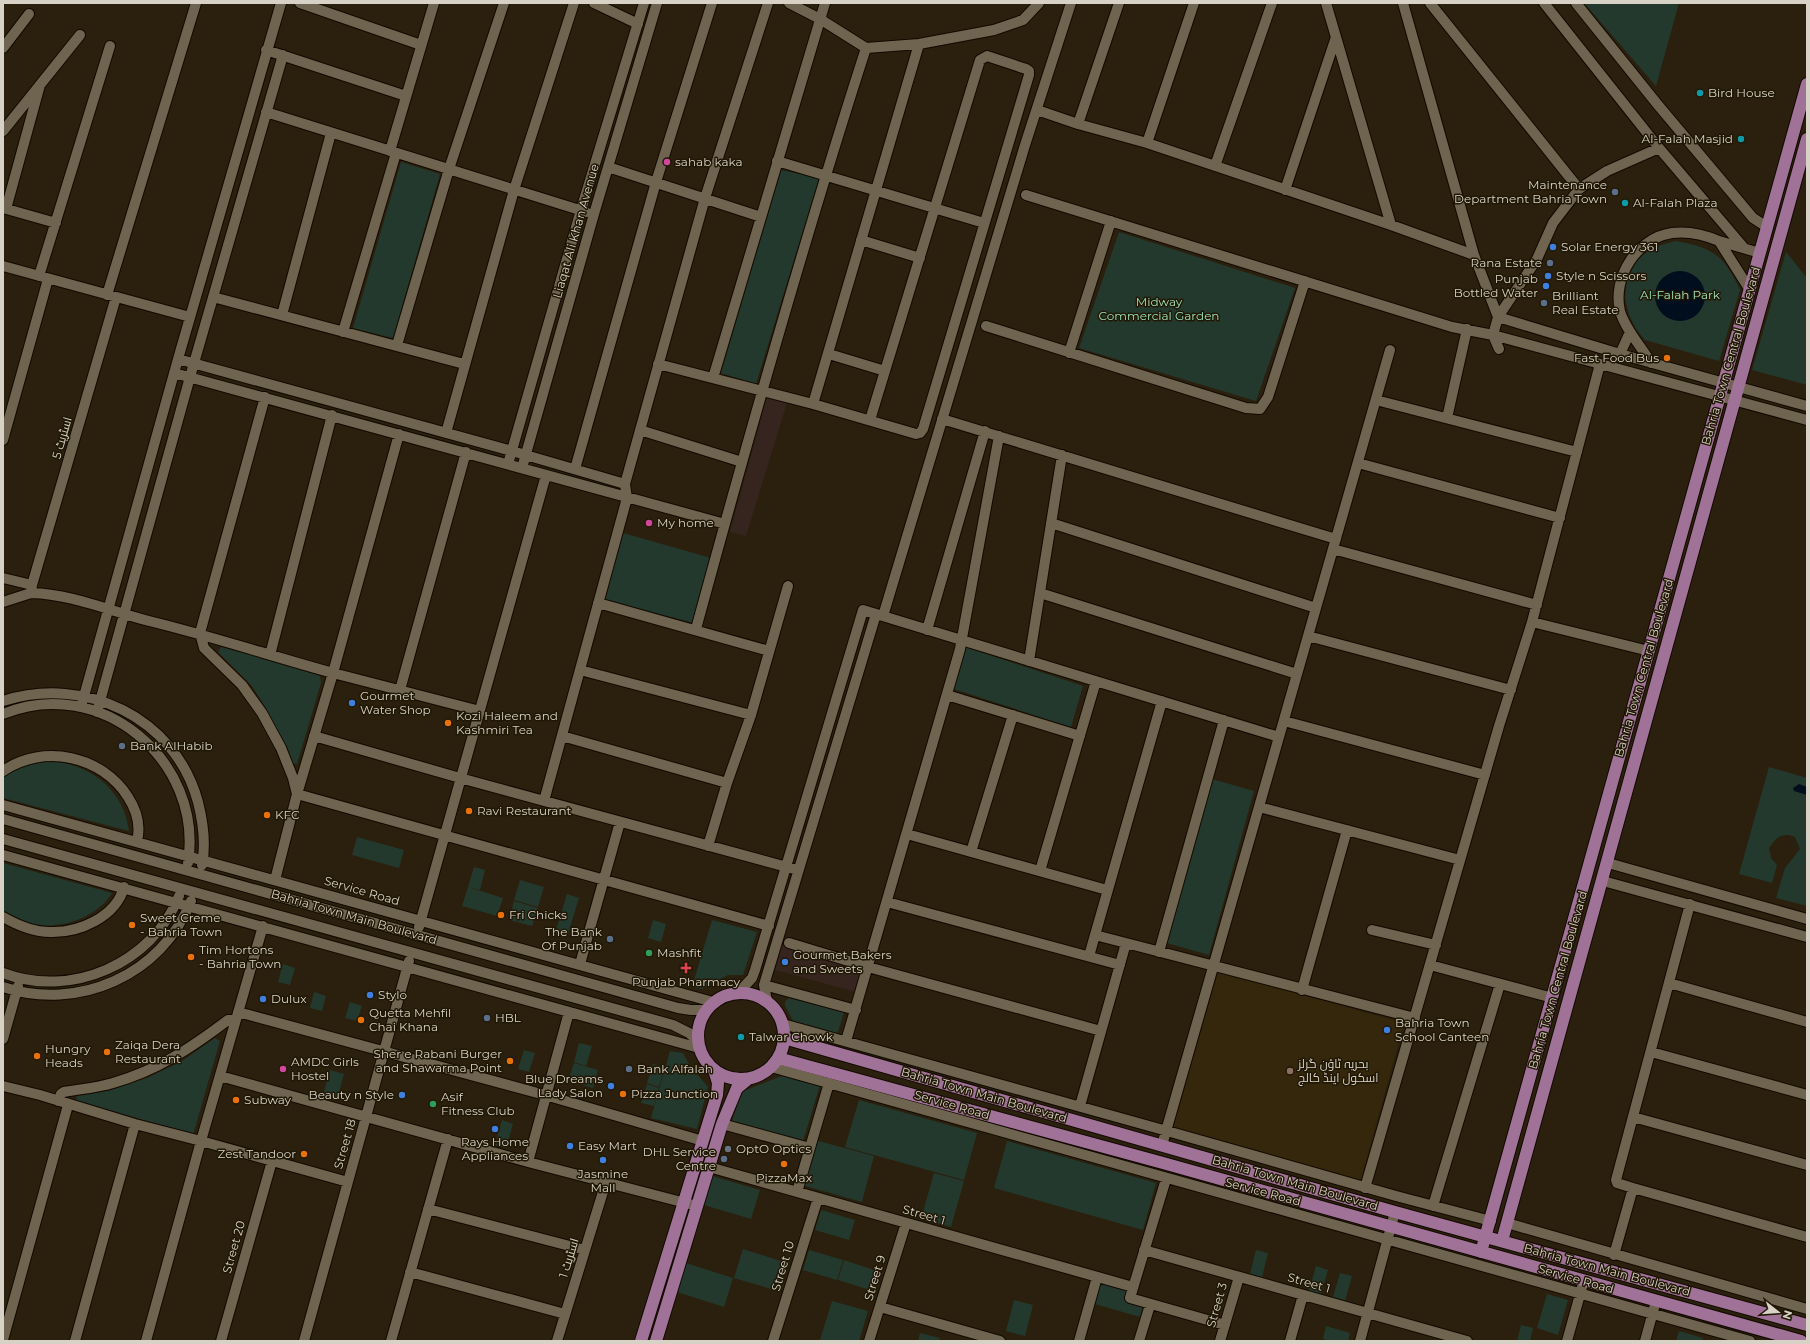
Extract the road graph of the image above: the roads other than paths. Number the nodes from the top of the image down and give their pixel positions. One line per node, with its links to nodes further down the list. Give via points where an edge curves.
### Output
1 (196, 3): 82 (street, اسٹریٹ 5)
2 (281, 3): 34 (street)
3 (300, 3): 30 (street)
4 (434, 3): 30 (street)
5 (504, 3): 53 (street)
6 (574, 3): 57 (street)
7 (594, 3): 26 (street)
8 (644, 3): 26 (street, Liaqat Ali Khan Avenue)
9 (657, 3): 37 (street, Liaqat Ali Khan Avenue)
10 (712, 3): 55 (street)
11 (768, 3): 61 (street)
12 (789, 3): 25 (street)
13 (825, 3): 25 (street)
14 (1039, 3): 29 (street, via 1023,20 994,30)
15 (1071, 3): 41 (street)
16 (1119, 3): 43 (street)
17 (1194, 3): 47 (street)
18 (1272, 3): 51 (street)
19 (1326, 3): 28 (street)
20 (1403, 3): 76 (street)
21 (1430, 3): 56 (street)
22 (1576, 3): 71 (street, via 1753,218)
23 (1549, 5): 48 (street)
24 (29, 14): 32 (street)
25 (820, 19): 33 (street); 50 (street)
26 (638, 24): 36 (street, Liaqat Ali Khan Avenue)
27 (80, 35): 39 (street)
28 (1336, 37): 58 (street); 70 (street)
29 (919, 44): 33 (street); 59 (street)
30 (421, 45): 40 (street)
31 (110, 46): 68 (street)
32 (3, 48)
33 (866, 48): 54 (street)
34 (266, 50): 35 (street); 85 (street)
35 (282, 55): 40 (street); 42 (street)
36 (627, 58): 37 (street); 64 (street, Liaqat Ali Khan Avenue)
37 (640, 62): 52 (street, Liaqat Ali Khan Avenue)
38 (1807, 84): 71 (main road, Bahria Town Central Boulevard)
39 (40, 85): 44 (street); 62 (street)
40 (406, 96): 49 (street)
41 (1037, 110): 43 (street); 119 (street)
42 (266, 112): 45 (street); 83 (street)
43 (1078, 124): 47 (street)
44 (3, 131)
45 (331, 133): 49 (street); 84 (street)
46 (1807, 139): 109 (main road, Bahria Town Central Boulevard)
47 (1147, 142): 51 (street)
48 (1659, 148): 56 (street, via 1607,171); 74 (street)
49 (393, 152): 53 (street); 89 (street)
50 (777, 162): 54 (street); 66 (street)
51 (1215, 166): 58 (street)
52 (608, 167): 55 (street); 65 (street, Liaqat Ali Khan Avenue)
53 (448, 169): 57 (street); 92 (street)
54 (825, 176): 59 (street); 110 (street)
55 (656, 182): 61 (street); 137 (street)
56 (1580, 189): 86 (street, via 1553,223 1537,259)
57 (514, 190): 64 (street); 101 (street)
58 (1285, 190): 70 (street)
59 (875, 191): 63 (street); 72 (street)
60 (1026, 195): 67 (street)
61 (705, 198): 66 (street); 102 (street)
62 (4, 209): 68 (street)
63 (935, 209): 69 (street); 69 (street, via 980,60 987,56 1029,71); 77 (street)
64 (581, 210): 65 (street); 128 (street, Liaqat Ali Khan Avenue)
65 (594, 214): 132 (street, Liaqat Ali Khan Avenue)
66 (761, 217): 107 (street)
67 (1111, 221): 80 (street); 95 (street)
68 (56, 223): 79 (street)
69 (984, 223): 120 (street, via 923,429 916,434)
70 (1391, 225): 76 (street)
71 (1767, 227): 75 (main road, Bahria Town Central Boulevard)
72 (861, 240): 77 (street); 96 (street)
73 (1719, 241): 74 (street); 81 (street); 90 (street, via 1687,232 1671,233 1641,248 1622,276 1619,292 1620,309)
74 (1744, 248): 75 (street)
75 (1760, 253): 81 (main road, Bahria Town Central Boulevard)
76 (1474, 255): 86 (street)
77 (920, 258): 104 (street)
78 (3, 266): 79 (street)
79 (44, 278): 82 (street); 127 (street)
80 (1304, 281): 88 (street, via 1452,327); 95 (street, via 1268,397 1260,409 1246,408)
81 (1750, 290): 108 (main road, Bahria Town Central Boulevard)
82 (112, 296): 85 (street); 147 (street, اسٹریٹ 5)
83 (213, 297): 84 (street); 100 (street)
84 (282, 315): 89 (street)
85 (190, 317): 98 (street)
86 (1498, 317): 91 (street); 97 (street)
87 (986, 326): 95 (street)
88 (1467, 329): 91 (street); 118 (street)
89 (343, 332): 92 (street)
90 (1630, 332): 97 (street); 99 (street)
91 (1492, 335): 93 (street); 103 (street)
92 (397, 345): 101 (street)
93 (1499, 349)
94 (1390, 350): 113 (street)
95 (1068, 353)
96 (829, 354): 104 (street); 115 (street)
97 (1620, 354): 99 (street)
98 (178, 359): 100 (street); 105 (street)
99 (1651, 363): 108 (street)
100 (194, 364): 106 (street); 124 (street)
101 (464, 364): 124 (street)
102 (658, 364): 107 (street); 122 (street)
103 (1600, 364): 111 (street); 130 (street)
104 (886, 370): 120 (street)
105 (174, 373): 106 (street); 153 (street)
106 (190, 377): 112 (street); 154 (street)
107 (713, 378): 110 (street)
108 (1723, 383): 109 (street); 111 (main road, Bahria Town Central Boulevard)
109 (1739, 387): 114 (main road, Bahria Town Central Boulevard); 116 (street)
110 (762, 391): 115 (street); 133 (street)
111 (1719, 396): 114 (street); 163 (main road, Bahria Town Central Boulevard)
112 (265, 397): 117 (street); 159 (street)
113 (1376, 400): 118 (street); 134 (street)
114 (1735, 400): 121 (street); 210 (main road, Bahria Town Central Boulevard)
115 (813, 404): 120 (street)
116 (1807, 406)
117 (332, 415): 125 (street); 164 (street)
118 (1447, 418): 130 (street)
119 (942, 419): 123 (street); 155 (street)
120 (870, 420)
121 (1807, 420)
122 (640, 430): 133 (street); 139 (street)
123 (984, 431): 126 (street); 158 (street)
124 (446, 433): 128 (street)
125 (399, 434): 129 (street); 167 (street)
126 (999, 436): 131 (street); 161 (street)
127 (3, 440)
128 (512, 451): 132 (street); 135 (street, Liaqat Ali Khan Avenue)
129 (466, 452): 135 (street); 170 (street)
130 (1577, 452): 141 (street)
131 (1062, 455): 142 (street); 144 (street)
132 (525, 456): 136 (street, Liaqat Ali Khan Avenue); 137 (street)
133 (742, 462): 143 (street)
134 (1358, 463): 141 (street); 144 (street)
135 (508, 464): 136 (street)
136 (522, 468): 138 (street)
137 (575, 469): 139 (street)
138 (546, 474): 140 (street); 178 (street)
139 (625, 484): 140 (street)
140 (627, 498): 143 (street); 150 (street)
141 (1560, 518): 151 (street)
142 (1051, 523): 148 (street); 152 (street)
143 (725, 524): 157 (street)
144 (1335, 544): 151 (street); 152 (street)
145 (3, 578): 147 (street)
146 (788, 586): 162 (street)
147 (32, 589): 149 (street); 153 (street)
148 (1040, 592): 165 (street); 168 (street)
149 (3, 602)
150 (598, 603): 157 (street); 166 (street)
151 (1537, 605): 156 (street)
152 (1316, 608): 160 (street)
153 (108, 610): 154 (street); 172 (street)
154 (124, 614): 159 (street); 174 (street)
155 (880, 615): 158 (street); 211 (street, via 863,610); 213 (street)
156 (1532, 622): 163 (street); 171 (street)
157 (696, 629): 162 (street)
158 (928, 630): 161 (street)
159 (200, 633): 164 (street); 193 (street, via 204,648 242,685 262,712 281,748)
160 (1308, 636): 168 (street); 171 (street)
161 (962, 640): 165 (street); 173 (street)
162 (769, 651): 181 (street)
163 (1649, 651): 257 (main road, Bahria Town Central Boulevard)
164 (270, 655): 167 (street)
165 (1029, 661): 169 (street)
166 (580, 670): 181 (street); 186 (street)
167 (333, 673): 170 (street); 185 (street)
168 (1297, 674): 184 (street)
169 (1096, 681): 176 (street); 187 (street)
170 (400, 690): 178 (street)
171 (1511, 690): 190 (street)
172 (84, 695): 174 (street); 175 (street, via 48,692); 177 (street)
173 (948, 695): 182 (street); 200 (street)
174 (100, 700): 179 (street); 208 (street, via 124,710 145,724 180,762 192,785 200,810 204,836)
175 (3, 701)
176 (1162, 701): 183 (street); 221 (street)
177 (81, 707): 179 (street); 180 (street, via 60,704 38,705)
178 (480, 711): 191 (street)
179 (97, 712): 207 (street, via 120,722 140,736 165,763 178,785 186,808 190,833)
180 (3, 714)
181 (750, 715): 192 (street)
182 (1013, 715): 187 (street); 205 (street)
183 (1224, 720): 188 (street); 239 (street)
184 (1284, 721): 188 (street); 190 (street)
185 (314, 736): 191 (street); 193 (street)
186 (562, 736): 192 (street); 194 (street)
187 (1080, 736): 214 (street)
188 (1279, 737): 196 (street)
189 (3, 771): 203 (street, via 27,759 49,756 71,758 92,765 114,781 131,803 139,825)
190 (1485, 774): 209 (street)
191 (460, 778): 194 (street); 201 (street)
192 (726, 783): 204 (street)
193 (297, 794): 201 (street); 216 (street)
194 (544, 801): 198 (street)
195 (3, 805): 203 (street, Service Road)
196 (1259, 807): 199 (street); 247 (street)
197 (3, 819): 212 (street, Bahria Town Main Boulevard)
198 (620, 822): 204 (street); 217 (street)
199 (1347, 830): 209 (street); 254 (street)
200 (907, 834): 205 (street); 224 (street)
201 (445, 835): 217 (street); 229 (street)
202 (3, 839): 220 (street, Bahria Town Main Boulevard)
203 (137, 841): 207 (street, Service Road)
204 (708, 846): 211 (street)
205 (971, 852): 214 (street)
206 (3, 855): 219 (street)
207 (189, 856): 208 (street, Service Road); 212 (street)
208 (203, 860): 215 (street); 216 (street, Service Road)
209 (1460, 860): 238 (street)
210 (1608, 863): 218 (main road, Bahria Town Central Boulevard); 228 (street)
211 (786, 868): 213 (street); 231 (street)
212 (187, 870): 215 (street, Bahria Town Main Boulevard)
213 (798, 870): 252 (street)
214 (1040, 871): 221 (street)
215 (201, 874): 233 (street, Bahria Town Main Boulevard)
216 (275, 880): 229 (street, Service Road)
217 (604, 880): 231 (street); 242 (street)
218 (1603, 880): 225 (street); 299 (main road, Bahria Town Central Boulevard)
219 (124, 887): 223 (street); 227 (street, via 120,899 98,920 74,929 50,932 37,930)
220 (182, 889): 222 (street, Bahria Town Main Boulevard); 223 (street)
221 (1107, 890): 234 (street)
222 (194, 893): 226 (street); 240 (street, Bahria Town Main Boulevard)
223 (176, 902): 226 (street); 249 (street, via 166,920 149,941 111,968 92,976 72,980 51,982)
224 (887, 902): 241 (street); 246 (street)
225 (1690, 904): 235 (street); 250 (street)
226 (189, 906): 230 (street); 255 (street, via 180,925 160,949 118,980 99,988 68,995)
227 (3, 917)
228 (1807, 919)
229 (421, 921): 233 (street); 242 (street, Service Road)
230 (262, 926): 245 (street); 262 (street)
231 (769, 926): 256 (street, via 752,978)
232 (1372, 930): 238 (street)
233 (417, 934): 259 (street, Bahria Town Main Boulevard, via 678,1008 691,1010)
234 (1095, 935): 237 (street); 241 (street)
235 (1807, 937)
236 (789, 943): 246 (street)
237 (1126, 944): 239 (street); 243 (street)
238 (1436, 945): 244 (street)
239 (1159, 952): 247 (street)
240 (411, 954): 245 (street, Street 18); 270 (street, Bahria Town Main Boulevard, via 673,1025 684,1029)
241 (1089, 956): 243 (street)
242 (580, 964): 259 (street, Service Road)
243 (1120, 965): 266 (street)
244 (1430, 965): 251 (street); 263 (street)
245 (408, 966): 261 (street); 271 (street, Street 18)
246 (868, 967): 260 (street); 266 (street)
247 (1215, 967): 254 (street); 288 (street)
248 (5, 974): 249 (street); 253 (street)
249 (20, 978): 255 (street)
250 (1669, 983): 264 (street); 272 (street)
251 (1500, 984): 257 (street); 309 (street)
252 (764, 985): 258 (street); 260 (street)
253 (3, 989): 255 (street)
254 (1302, 990): 263 (street)
255 (16, 991): 268 (street)
256 (739, 992): 258 (main road, via 754,994); 259 (main road, via 726,995)
257 (1553, 998): 312 (main road, Bahria Town Central Boulevard)
258 (767, 1001): 265 (main road, via 774,1007)
259 (710, 1006): 270 (main road, via 699,1025)
260 (856, 1010): 269 (street)
261 (569, 1012): 270 (street); 279 (street)
262 (237, 1016): 271 (street); 275 (street); 281 (street, via 156,1068 111,1084 64,1092)
263 (1414, 1018): 303 (street)
264 (1807, 1022)
265 (783, 1024): 267 (main road); 269 (street)
266 (1101, 1031): 283 (street)
267 (784, 1038): 273 (main road); 292 (main road, Bahria Town Main Boulevard)
268 (3, 1039)
269 (846, 1041): 283 (street)
270 (699, 1045): 274 (main road, via 705,1060)
271 (384, 1052): 279 (street); 284 (street, Street 18)
272 (1651, 1052): 280 (street); 285 (street)
273 (775, 1063): 276 (main road, via 760,1075); 277 (street, Service Road); 296 (main road, Bahria Town Main Boulevard)
274 (714, 1070): 276 (main road, via 730,1078); 291 (main road, via 718,1089)
275 (220, 1076): 284 (street); 290 (street)
276 (748, 1079): 287 (main road, via 737,1088)
277 (829, 1083): 293 (street); 300 (street, Service Road)
278 (3, 1086): 281 (street)
279 (545, 1095): 291 (street); 295 (street)
280 (1807, 1095)
281 (58, 1101): 282 (street)
282 (68, 1105): 286 (street); 344 (street)
283 (1080, 1106): 288 (street)
284 (366, 1116): 289 (street); 301 (street, Street 18)
285 (1634, 1117): 297 (street); 304 (street, via 1616,1180 1617,1183)
286 (135, 1124): 290 (street); 345 (street)
287 (722, 1124): 293 (street); 298 (main road)
288 (1167, 1130): 292 (street); 303 (street)
289 (448, 1139): 295 (street); 310 (street)
290 (200, 1141): 294 (street); 346 (street)
291 (702, 1141): 307 (main road)
292 (1162, 1145): 311 (main road, Bahria Town Main Boulevard)
293 (810, 1148): 305 (street)
294 (272, 1161): 301 (street); 347 (street, Street 20)
295 (528, 1162): 302 (street)
296 (1163, 1163): 300 (street); 315 (main road, Bahria Town Main Boulevard)
297 (1807, 1164)
298 (709, 1167): 305 (street, Street 1); 308 (main road)
299 (1521, 1175): 314 (main road, Bahria Town Central Boulevard); 316 (main road, via 1516,1177 1502,1225)
300 (1163, 1178): 318 (street, Service Road); 322 (street)
301 (348, 1182): 348 (street, Street 18)
302 (606, 1182): 307 (street); 321 (street, اسٹریٹ 1)
303 (1365, 1188): 309 (street)
304 (1633, 1188): 317 (street); 324 (street)
305 (797, 1192): 306 (street, Street 1)
306 (818, 1198): 313 (street, Street 1); 353 (street, Street 10)
307 (684, 1204): 308 (street); 351 (main road)
308 (697, 1206): 352 (main road)
309 (1433, 1206): 312 (street)
310 (428, 1209): 321 (street); 325 (street)
311 (1395, 1212): 315 (street); 316 (main road, Bahria Town Main Boulevard)
312 (1491, 1221): 316 (main road, Bahria Town Central Boulevard)
313 (906, 1223): 326 (street, Street 1); 334 (street, Street 9)
314 (1507, 1223): 319 (main road, Bahria Town Central Boulevard); 324 (street)
315 (1391, 1226): 318 (street); 320 (main road, Bahria Town Main Boulevard)
316 (1486, 1236): 319 (main road, Bahria Town Main Boulevard); 320 (main road, via 1472,1246); 323 (main road, Bahria Town Central Boulevard)
317 (1807, 1237)
318 (1388, 1240): 330 (street, Service Road); 337 (street)
319 (1502, 1241): 341 (main road, Bahria Town Main Boulevard)
320 (1466, 1247): 323 (main road, Bahria Town Main Boulevard)
321 (585, 1250): 336 (street, اسٹریٹ 1)
322 (1144, 1250): 327 (street, Street 1); 329 (street)
323 (1481, 1252): 328 (main road, Bahria Town Main Boulevard)
324 (1614, 1255): 335 (street)
325 (410, 1272): 336 (street); 349 (street)
326 (1097, 1277): 329 (street, Street 1); 356 (street)
327 (1239, 1277): 331 (street, Street 1); 340 (street, Street 3)
328 (1584, 1280): 330 (street); 332 (main road, Bahria Town Main Boulevard)
329 (1133, 1287): 333 (street, via 1130,1298)
330 (1580, 1294): 338 (street, Service Road); 362 (street)
331 (1303, 1295): 337 (street, Street 1); 359 (street)
332 (1657, 1301): 338 (street); 339 (main road, Bahria Town Main Boulevard)
333 (1150, 1305): 340 (street); 357 (street)
334 (880, 1307): 354 (street, Street 9); 355 (street)
335 (1807, 1309)
336 (565, 1314): 350 (street, اسٹریٹ 1)
337 (1367, 1314): 342 (street, Street 1); 360 (street)
338 (1652, 1314): 343 (street, Service Road); 363 (street)
339 (1722, 1319): 343 (street); 365 (main road, Bahria Town Main Boulevard)
340 (1225, 1325): 358 (street, Street 3)
341 (1807, 1325)
342 (1432, 1336): 361 (street, Street 1)
343 (1717, 1337): 364 (street, Service Road)
344 (3, 1340)
345 (75, 1341)
346 (146, 1341)
347 (221, 1341)
348 (304, 1341)
349 (391, 1341)
350 (557, 1341)
351 (641, 1341)
352 (656, 1341)
353 (773, 1341)
354 (869, 1341)
355 (1000, 1341)
356 (1079, 1341)
357 (1139, 1341)
358 (1220, 1341)
359 (1290, 1341)
360 (1360, 1341)
361 (1467, 1341)
362 (1567, 1341)
363 (1645, 1341)
364 (1750, 1341)
365 (1801, 1341)

